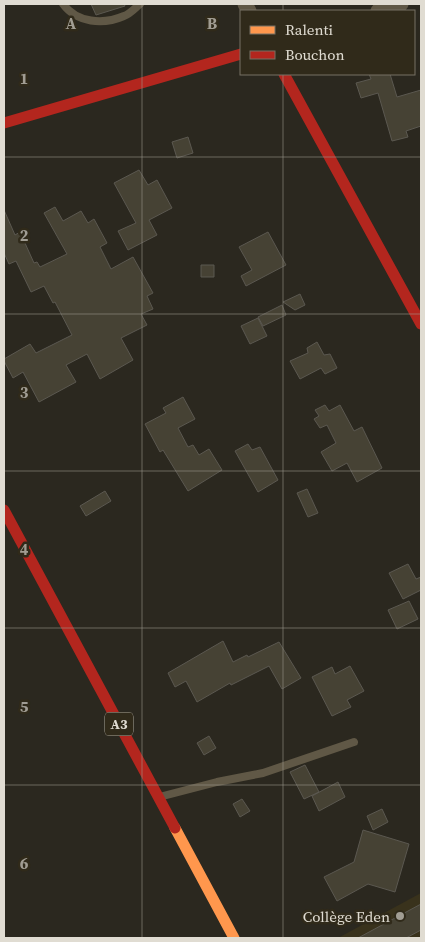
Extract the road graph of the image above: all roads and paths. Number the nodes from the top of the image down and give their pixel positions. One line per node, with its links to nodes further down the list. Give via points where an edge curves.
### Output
1 (63, 4): 2 (lane, via 69,12 84,20 105,21 126,16)
2 (140, 4)
3 (401, 4): 4 (street)
4 (381, 10)
5 (240, 54): 7 (main road)
6 (285, 75): 8 (main road)
7 (4, 123)
8 (421, 324)
9 (4, 510): 11 (main road, A3)
10 (354, 742): 11 (lane, via 263,773)
11 (158, 797): 12 (main road, A3)
12 (234, 938)

